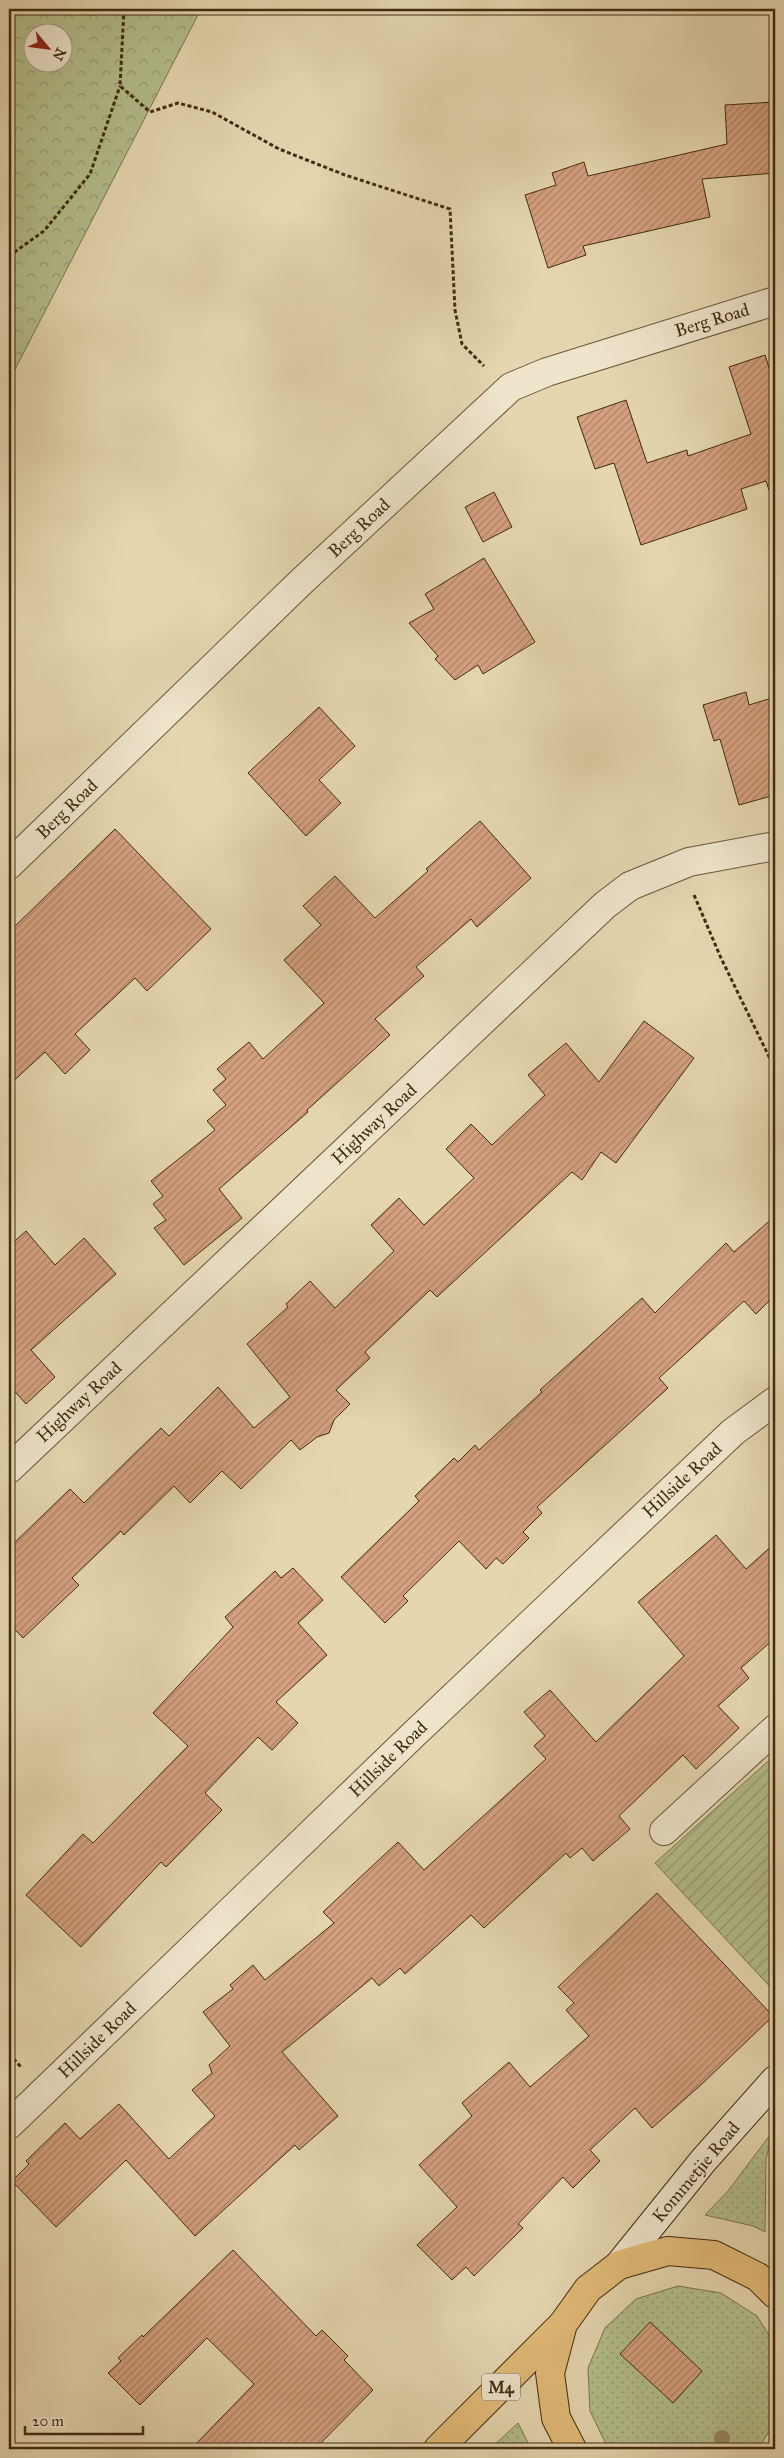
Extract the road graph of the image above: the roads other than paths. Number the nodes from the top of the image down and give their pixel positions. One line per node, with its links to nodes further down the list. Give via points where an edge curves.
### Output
1 (775, 301): 3 (street, Berg Road, via 511,386)
2 (775, 846): 5 (street, Highway Road, via 689,862 630,886 605,905)
3 (9, 865)
4 (775, 1401): 9 (street, Hillside Road, via 733,1432 412,1735)
5 (9, 1469)
6 (775, 1729): 7 (street)
7 (664, 1831)
8 (775, 2080): 10 (street, Kommetjie Road, via 703,2161)
9 (9, 2125)
10 (619, 2265): 11 (main road, M4, via 668,2251 714,2255 758,2278); 12 (main road, M4, via 588,2289)
11 (775, 2294)
12 (563, 2324): 13 (main road, M4); 14 (main road, M4, via 550,2373 556,2418)
13 (438, 2449)
14 (572, 2449)

